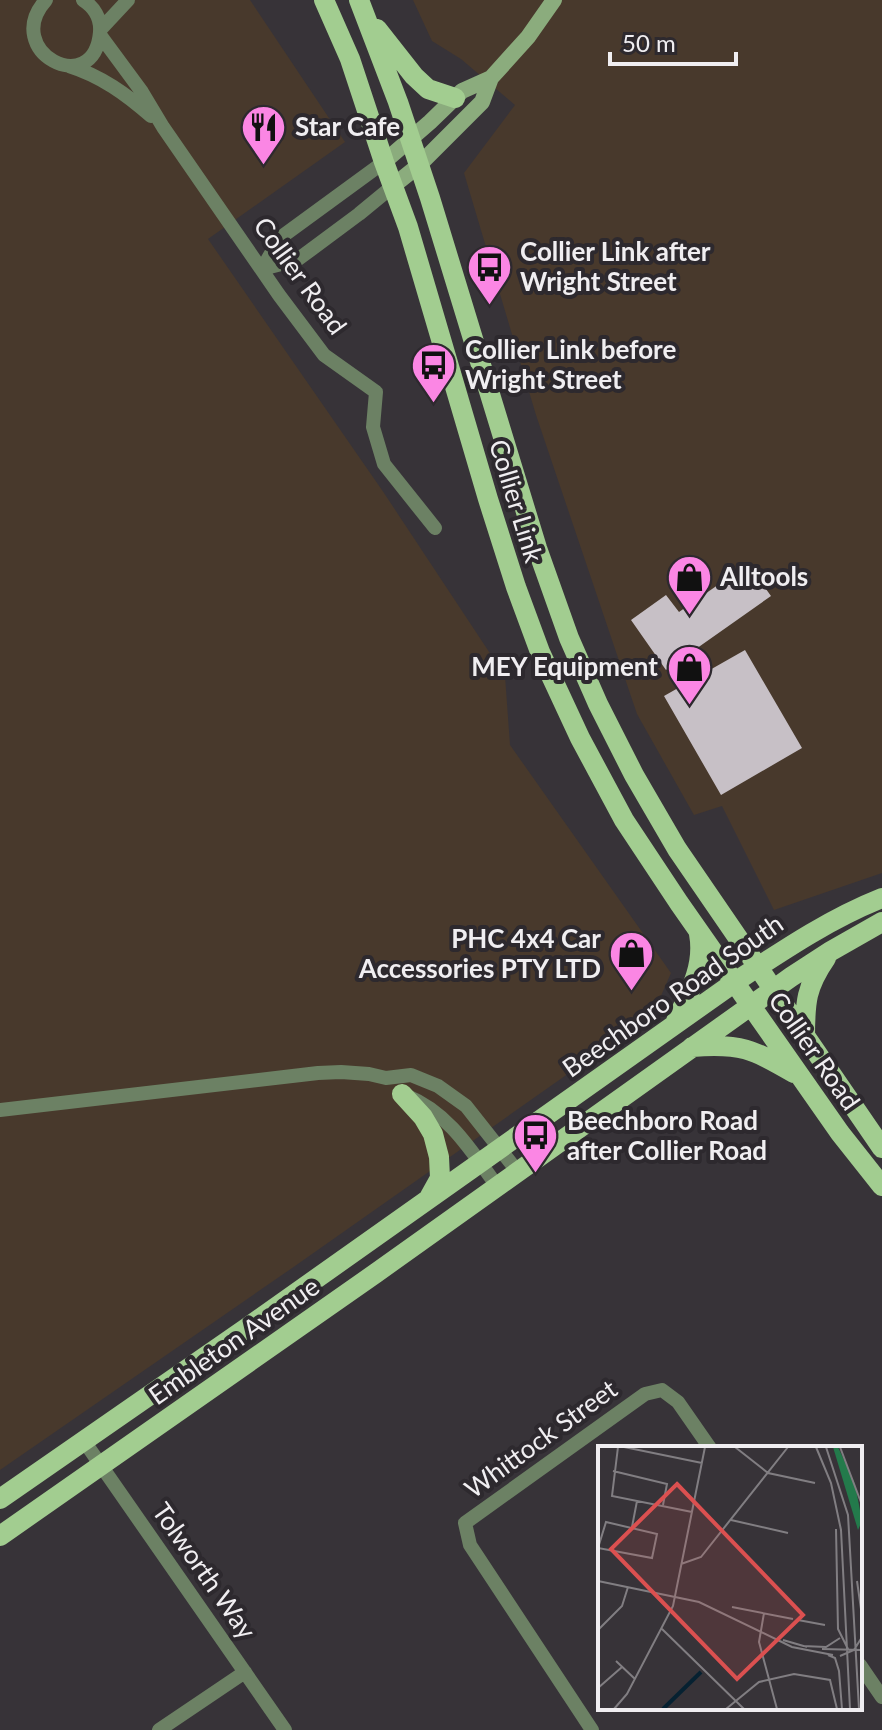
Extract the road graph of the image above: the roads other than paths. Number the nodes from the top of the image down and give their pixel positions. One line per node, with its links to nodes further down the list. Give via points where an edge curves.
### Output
1 (29, 0): 8 (street)
2 (46, 0): 8 (street)
3 (83, 0): 9 (street, Collier Road, via 96,13)
4 (128, 0): 9 (street)
5 (324, 0): 15 (main road, Collier Link)
6 (554, 0): 11 (street)
7 (362, 7): 12 (main road, via 414,76 428,89); 14 (main road, Collier Link)
8 (31, 18): 10 (street, Collier Road, via 31,42 37,52 46,61)
9 (100, 32): 10 (street, via 90,56); 13 (street, Collier Road)
10 (69, 66): 13 (street, Collier Road, via 128,96)
11 (491, 78): 12 (street); 16 (street, via 482,102)
12 (455, 98): 14 (street)
13 (163, 127): 18 (street, Collier Road)
14 (410, 140): 15 (street); 16 (main road, Collier Link)
15 (384, 162): 17 (main road, Collier Link); 18 (street, via 280,238)
16 (418, 166): 17 (street); 24 (main road, Collier Link, via 569,638 655,813)
17 (393, 186): 18 (street, via 297,260); 22 (main road, Collier Link, via 497,529 540,652 601,780)
18 (262, 269): 19 (street, Collier Road, via 324,355 376,392 373,427 384,464)
19 (435, 528)
20 (882, 898): 24 (main road, Beechboro Road South, via 806,935)
21 (882, 922): 23 (main road, Beechboro Road South)
22 (699, 932): 25 (main road, Collier Link); 28 (main road, via 699,966)
23 (831, 951): 26 (main road, Beechboro Road South); 29 (main road, via 807,995)
24 (758, 967): 25 (main road, Beechboro Road South); 26 (main road, Collier Road)
25 (735, 982): 27 (main road, Collier Road); 28 (main road, Beechboro Road South)
26 (773, 990): 27 (main road, Beechboro Road South); 29 (main road, Collier Road)
27 (751, 1006): 30 (main road, Beechboro Road South); 31 (main road, Collier Road)
28 (675, 1025): 35 (main road, Beechboro Road South)
29 (805, 1037): 36 (main road, Collier Road)
30 (692, 1047): 31 (main road, via 743,1047); 38 (main road, Beechboro Road South)
31 (801, 1077): 40 (main road, Collier Road)
32 (386, 1078): 33 (street); 34 (street, via 318,1073); 35 (street, via 411,1075 438,1086 466,1106)
33 (402, 1094): 37 (street, via 434,1110); 41 (main road, via 433,1134 439,1157 440,1178)
34 (0, 1110)
35 (499, 1148): 37 (main road, Beechboro Road South); 38 (street)
36 (882, 1148)
37 (479, 1162): 39 (street); 41 (main road, Embleton Avenue)
38 (518, 1172): 39 (main road, Beechboro Road South)
39 (497, 1186): 42 (main road, Embleton Avenue)
40 (882, 1186)
41 (428, 1200): 43 (main road, Embleton Avenue)
42 (376, 1273): 43 (main road, via 344,1279 323,1291); 46 (main road, Embleton Avenue)
43 (309, 1284): 44 (main road, Embleton Avenue)
44 (84, 1441): 46 (street, Tolworth Way); 47 (main road, Embleton Avenue)
45 (709, 1446): 54 (street, Whittock Street, via 678,1402 662,1390 645,1394 465,1523 470,1545)
46 (102, 1466): 48 (main road, Embleton Avenue); 50 (street, Tolworth Way)
47 (0, 1499)
48 (0, 1536)
49 (862, 1668): 51 (street)
50 (245, 1672): 52 (street); 53 (street, Tolworth Way)
51 (882, 1697)
52 (159, 1730)
53 (285, 1730)
54 (592, 1730)

